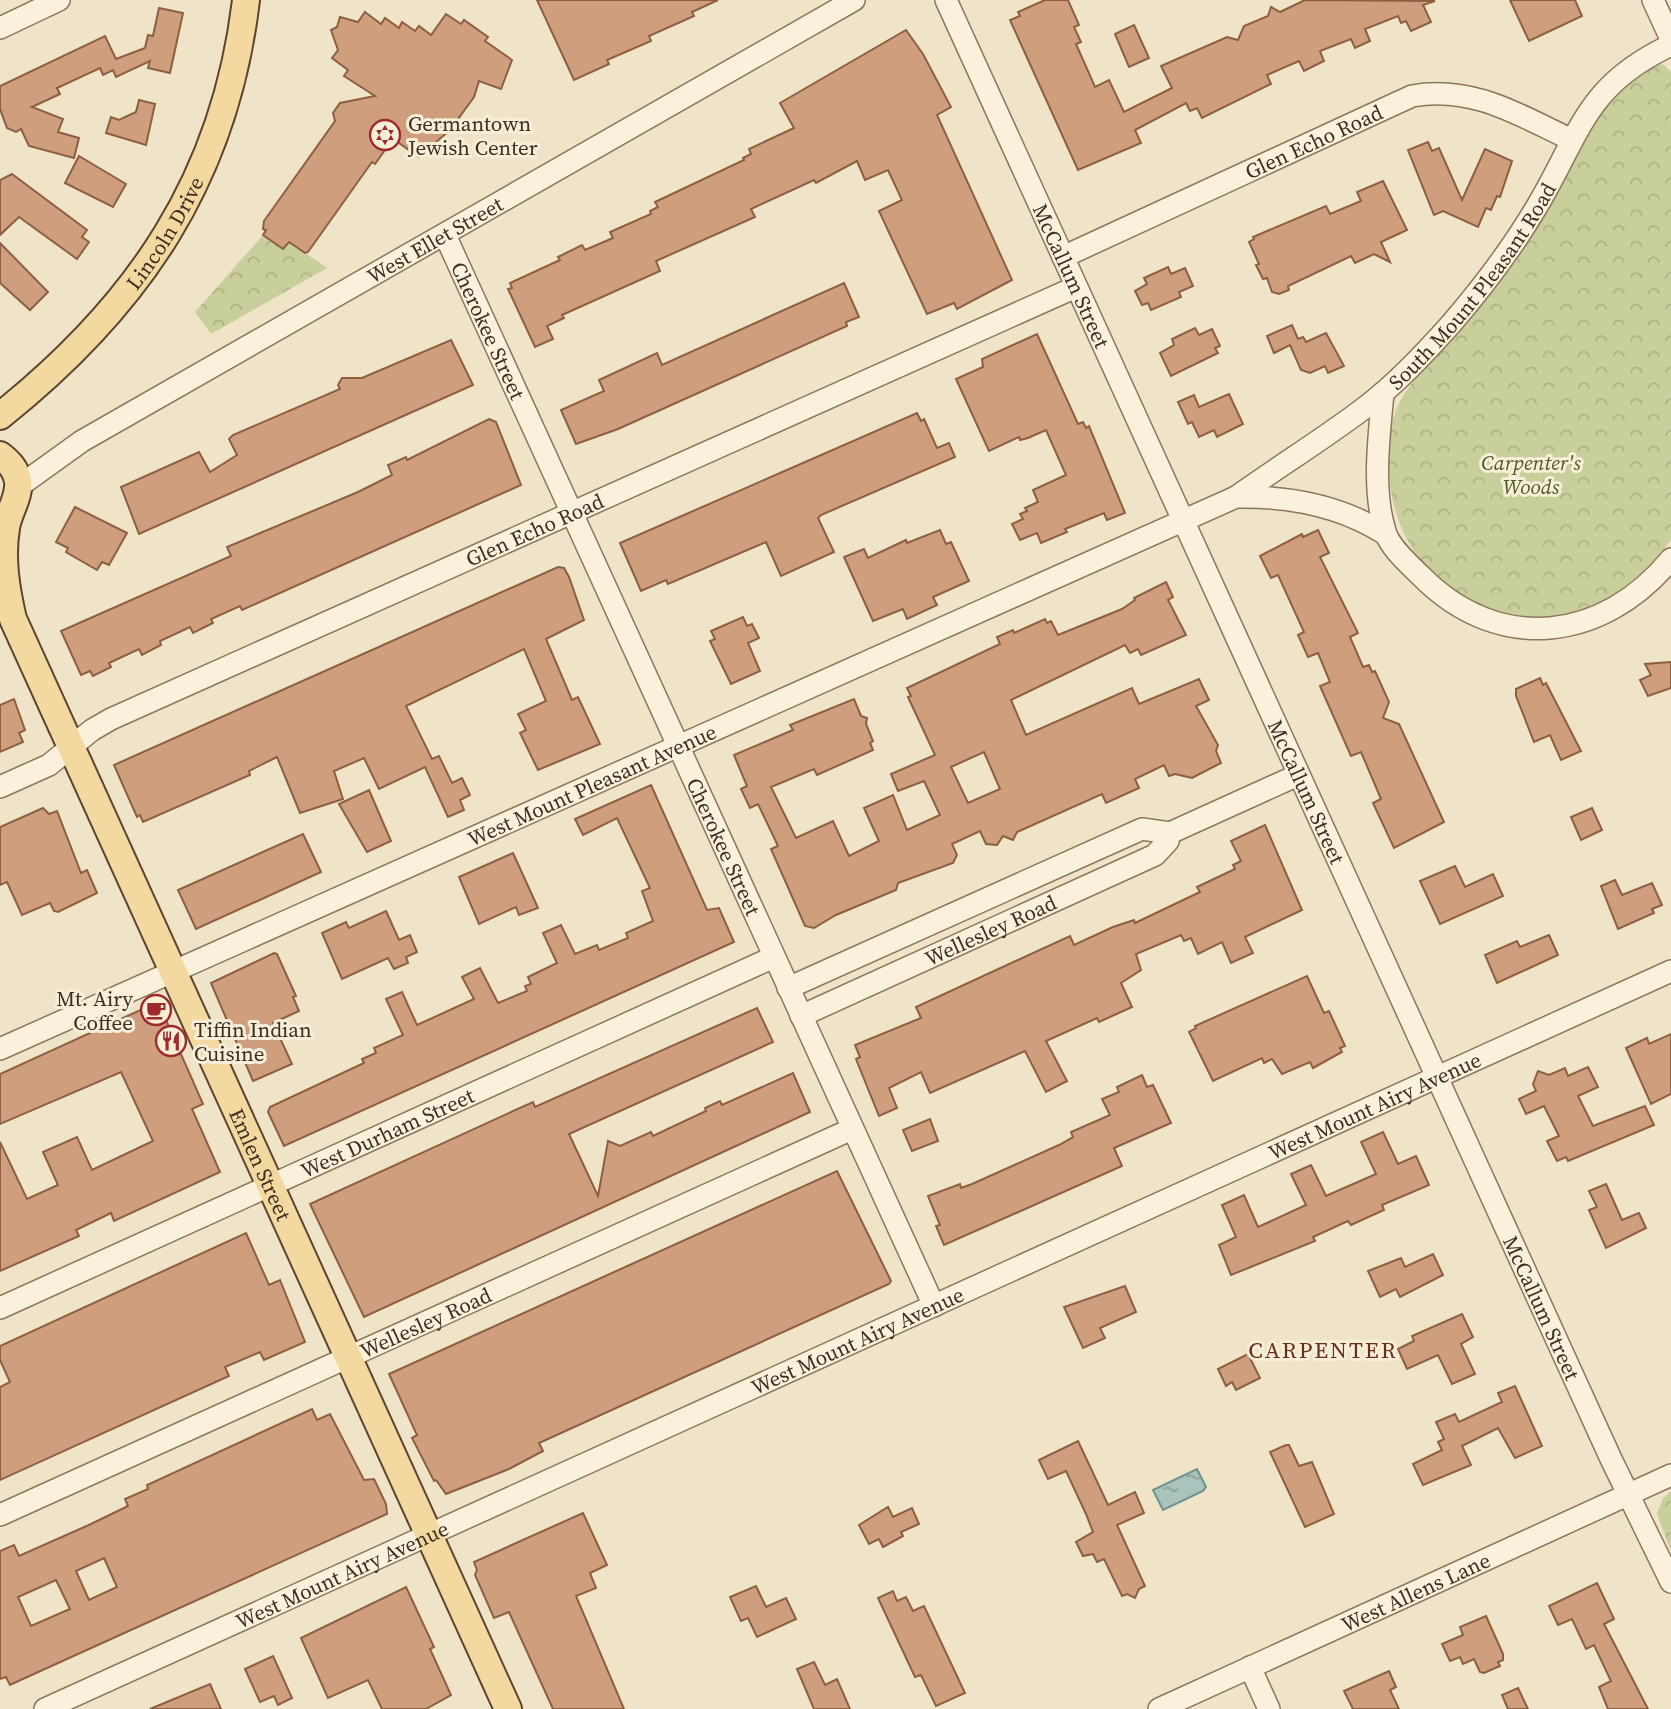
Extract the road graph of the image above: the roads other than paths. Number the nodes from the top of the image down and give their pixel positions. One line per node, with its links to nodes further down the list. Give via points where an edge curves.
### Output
1 (60, 0): 6 (street)
2 (246, 0): 14 (main road, Lincoln Drive, via 220,121 167,235 93,333)
3 (854, 0): 10 (street, West Ellet Street)
4 (946, 0): 11 (street, McCallum Street)
5 (1653, 0): 7 (street)
6 (0, 28)
7 (1671, 39)
8 (1671, 45): 9 (street, South Mount Pleasant Road, via 1615,79)
9 (1572, 140): 11 (street, Glen Echo Road, via 1478,97 1443,92 1412,96); 13 (street, South Mount Pleasant Road, via 1527,222 1487,281)
10 (445, 235): 16 (street, West Ellet Street, via 82,441); 18 (street, Cherokee Street)
11 (1063, 257): 12 (street, McCallum Street)
12 (1076, 287): 18 (street, Glen Echo Road); 19 (street, McCallum Street)
13 (1383, 393): 17 (street, South Mount Pleasant Road); 21 (street, via 1379,474)
14 (0, 416)
15 (0, 455): 16 (main road, via 15,470)
16 (18, 487): 20 (main road, Emlen Street)
17 (1236, 497): 19 (street, West Mount Pleasant Avenue); 21 (street, via 1317,504 1354,516)
18 (570, 513): 24 (street, Cherokee Street); 25 (street, Glen Echo Road, via 111,719)
19 (1182, 520): 24 (street, West Mount Pleasant Avenue); 26 (street, McCallum Street)
20 (3, 528): 23 (main road, Emlen Street)
21 (1385, 534): 22 (street, via 1450,602 1479,618 1531,629 1564,627 1610,611 1638,592)
22 (1671, 559)
23 (6, 612): 25 (main road, Emlen Street)
24 (678, 745): 29 (street, Cherokee Street); 30 (street, West Mount Pleasant Avenue)
25 (71, 748): 27 (street, Glen Echo Road, via 49,765); 30 (main road, Emlen Street)
26 (1298, 775): 28 (street, Wellesley Road); 35 (street, McCallum Street)
27 (0, 787)
28 (1170, 833): 32 (street, Wellesley Road, via 1142,829); 33 (street, Wellesley Road, via 1156,855)
29 (774, 957): 32 (street, Cherokee Street); 37 (street, West Durham Street)
30 (173, 971): 34 (street, West Mount Pleasant Avenue); 37 (main road, Emlen Street)
31 (1671, 971): 35 (street, West Mount Airy Avenue)
32 (788, 988): 33 (street, Cherokee Street)
33 (801, 1016): 36 (street, Cherokee Street)
34 (0, 1049)
35 (1436, 1076): 38 (street, West Mount Airy Avenue); 42 (street, McCallum Street)
36 (852, 1129): 38 (street, Cherokee Street); 40 (street, Wellesley Road)
37 (270, 1186): 39 (street, West Durham Street); 40 (main road, Emlen Street)
38 (934, 1306): 44 (street, West Mount Airy Avenue)
39 (0, 1308)
40 (348, 1359): 43 (street, Wellesley Road); 44 (main road, Emlen Street)
41 (1671, 1475): 42 (street, West Allens Lane)
42 (1629, 1495): 45 (street, McCallum Street); 46 (street, West Allens Lane)
43 (0, 1515)
44 (429, 1535): 47 (street, West Mount Airy Avenue); 48 (main road, Emlen Street)
45 (1671, 1582)
46 (1250, 1667): 49 (street, West Allens Lane); 50 (street)
47 (45, 1709)
48 (508, 1709)
49 (1159, 1709)
50 (1269, 1709)

